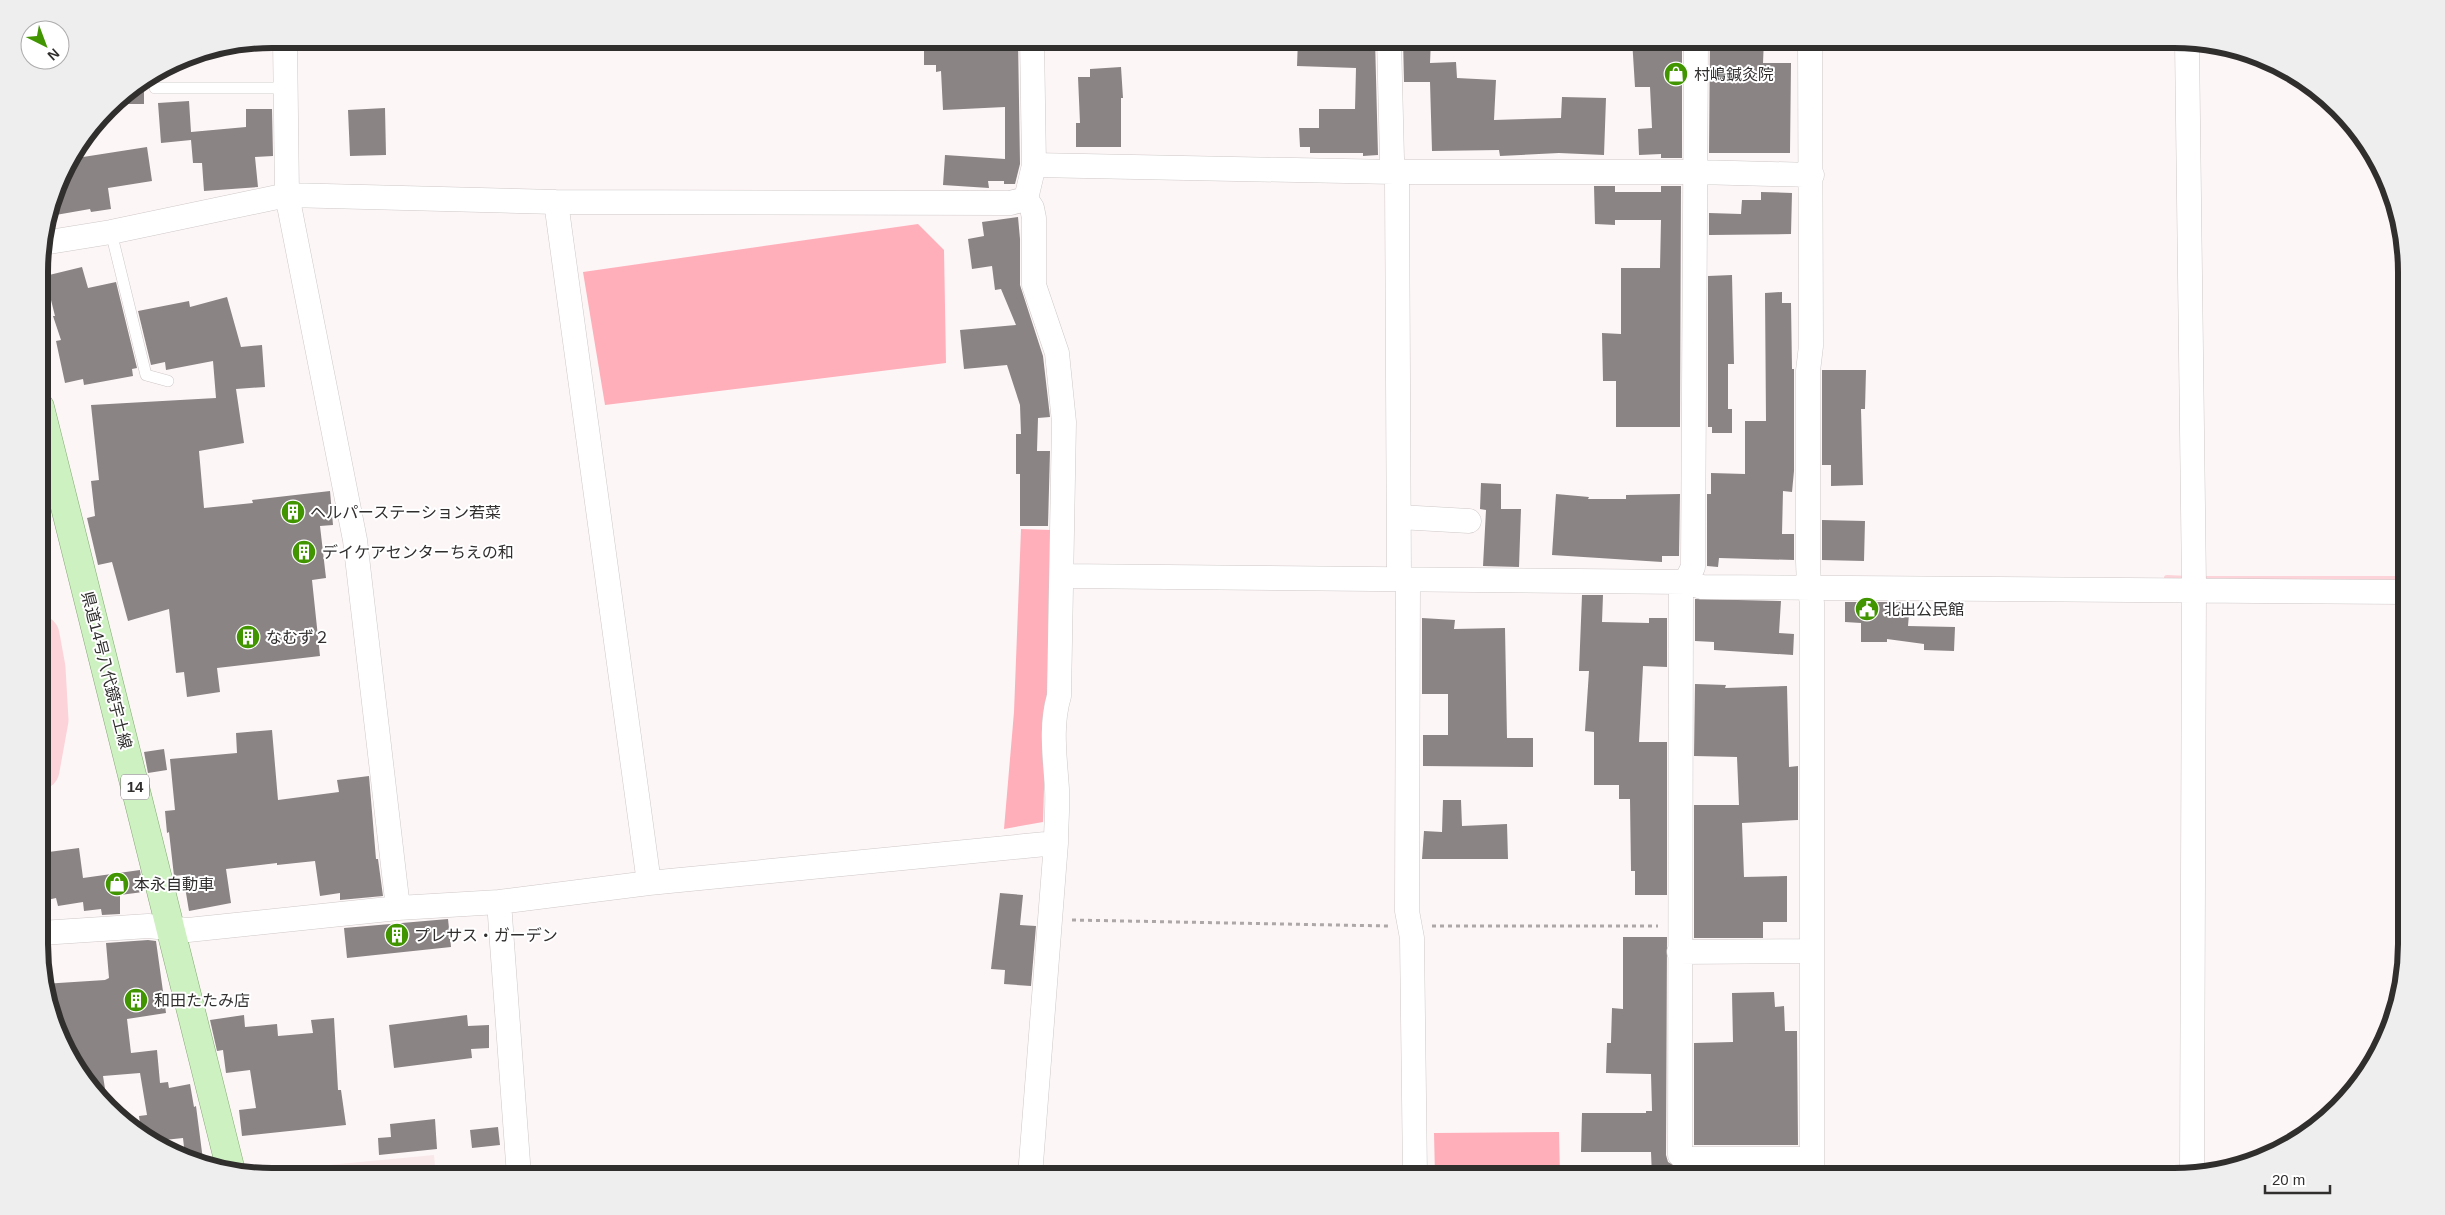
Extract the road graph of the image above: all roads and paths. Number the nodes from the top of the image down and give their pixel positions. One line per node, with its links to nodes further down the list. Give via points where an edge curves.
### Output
1 (285, 48): 8 (street)
2 (1032, 48): 9 (street)
3 (1389, 48): 10 (street)
4 (1696, 48): 11 (street)
5 (1810, 48): 12 (street)
6 (2187, 48): 25 (street)
7 (155, 88): 8 (lane)
8 (285, 88): 13 (street)
9 (1034, 165): 10 (street); 14 (street)
10 (1394, 172): 11 (street); 20 (street, via 1397,180)
11 (1696, 172): 12 (street); 24 (street, via 1693,567)
12 (1812, 175): 26 (street, via 1808,371)
13 (287, 195): 15 (street); 16 (street); 31 (street, via 355,540)
14 (1026, 199): 15 (street, via 1010,203); 22 (street, via 1034,218 1034,285 1057,353 1062,388)
15 (556, 202): 29 (street)
16 (111, 232): 17 (street); 18 (lane, via 146,375)
17 (49, 243)
18 (168, 381)
19 (48, 439): 35 (main road, 県道14号八代鏡宇土線 / 14)
20 (1400, 517): 21 (street); 23 (street)
21 (1469, 521)
22 (1062, 576): 23 (street); 28 (street, via 1054,752)
23 (1404, 579): 24 (street); 33 (street)
24 (1686, 582): 26 (street, via 1702,587); 34 (street, via 1681,591)
25 (2194, 583): 26 (street); 27 (street); 42 (street)
26 (1809, 586): 38 (street, via 1812,603)
27 (2398, 592)
28 (1056, 843): 29 (street); 32 (street)
29 (649, 883): 30 (street)
30 (499, 902): 31 (street); 43 (street)
31 (398, 908): 35 (street, via 188,930)
32 (1050, 920): 33 (path); 44 (street)
33 (1409, 926): 34 (path); 45 (street, via 1412,938)
34 (1679, 926): 37 (street)
35 (170, 928): 36 (street, via 148,926); 39 (main road, 県道14号八代鏡宇土線 / 14)
36 (48, 933)
37 (1679, 952): 38 (street); 40 (street)
38 (1811, 952): 41 (street)
39 (229, 1163)
40 (1682, 1167): 41 (street)
41 (1812, 1167)
42 (2192, 1167)
43 (518, 1168)
44 (1031, 1168)
45 (1415, 1168)

